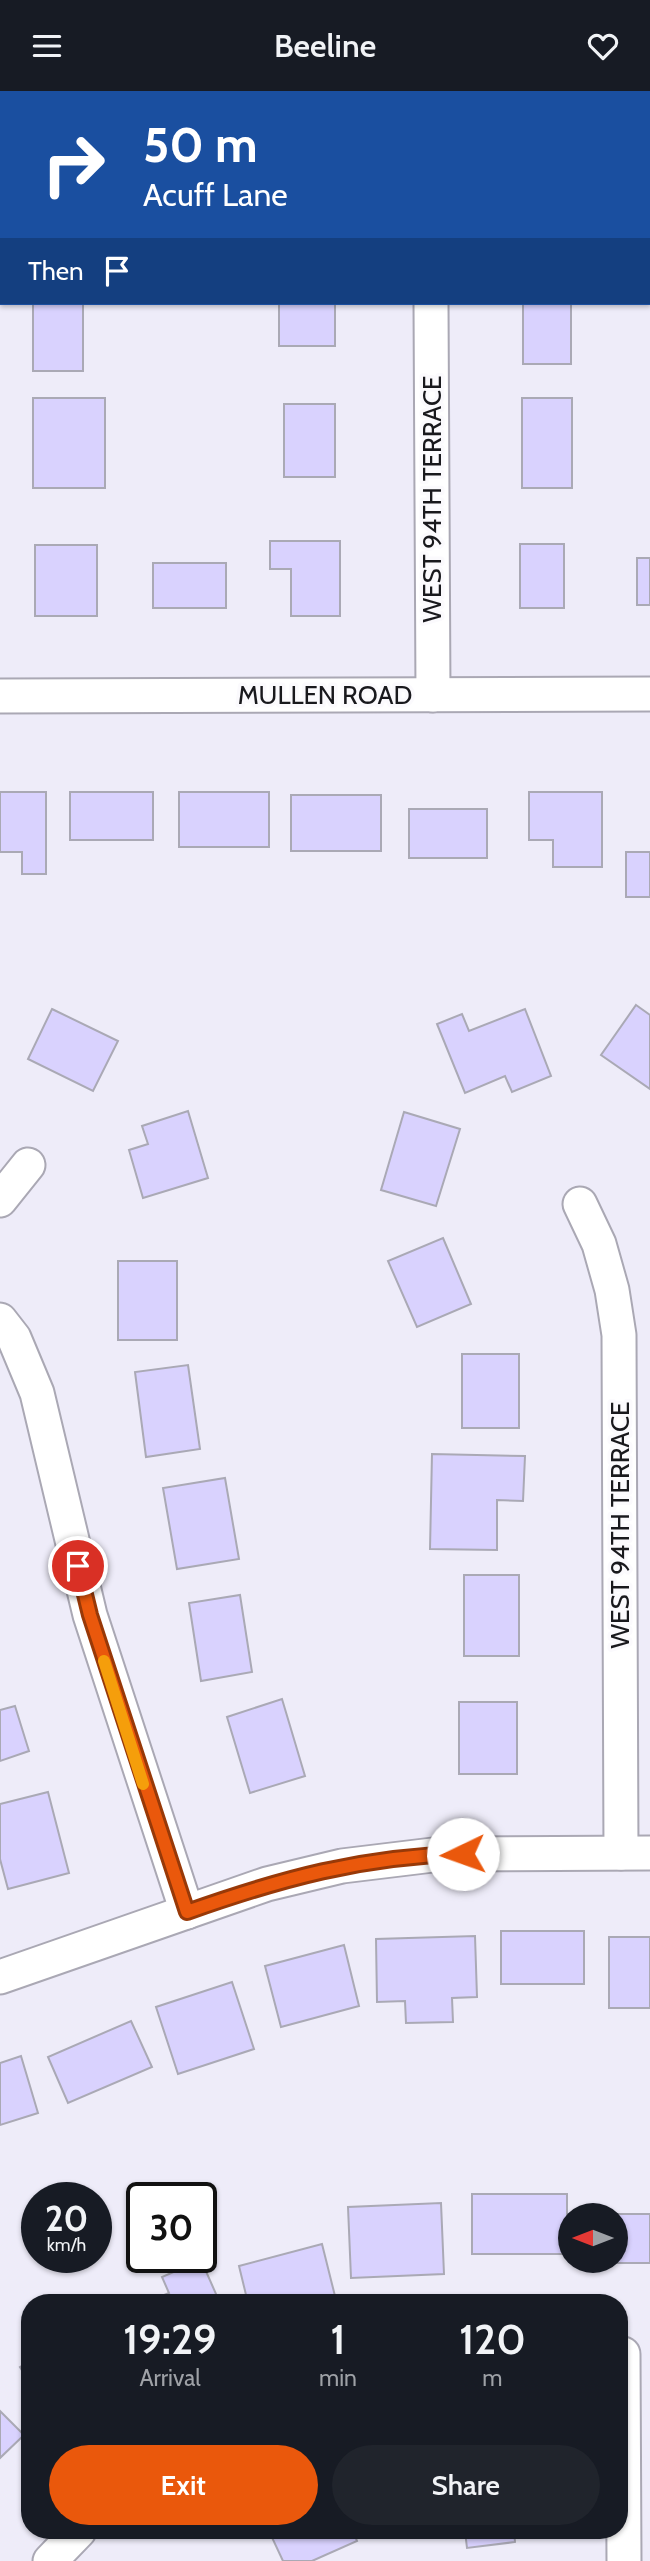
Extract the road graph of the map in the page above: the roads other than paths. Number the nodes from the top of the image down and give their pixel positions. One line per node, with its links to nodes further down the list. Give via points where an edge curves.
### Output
1 (431, 305): 3 (street, WEST 94TH TERRACE)
2 (650, 694): 3 (street, MULLEN ROAD)
3 (433, 695): 4 (street, MULLEN ROAD)
4 (0, 696)
5 (28, 1165): 6 (street)
6 (0, 1200)
7 (580, 1204): 9 (street, WEST 94TH TERRACE, via 599,1244 619,1335)
8 (0, 1320): 10 (street, via 14,1338 37,1393 90,1615)
9 (636, 1853): 10 (street, via 441,1854 342,1865 267,1884)
10 (187, 1912): 11 (street)
11 (0, 1977)
12 (631, 2354): 13 (street)
13 (628, 2443)
14 (71, 2539): 16 (street)
15 (625, 2539): 17 (street)
16 (50, 2561)
17 (624, 2561)

